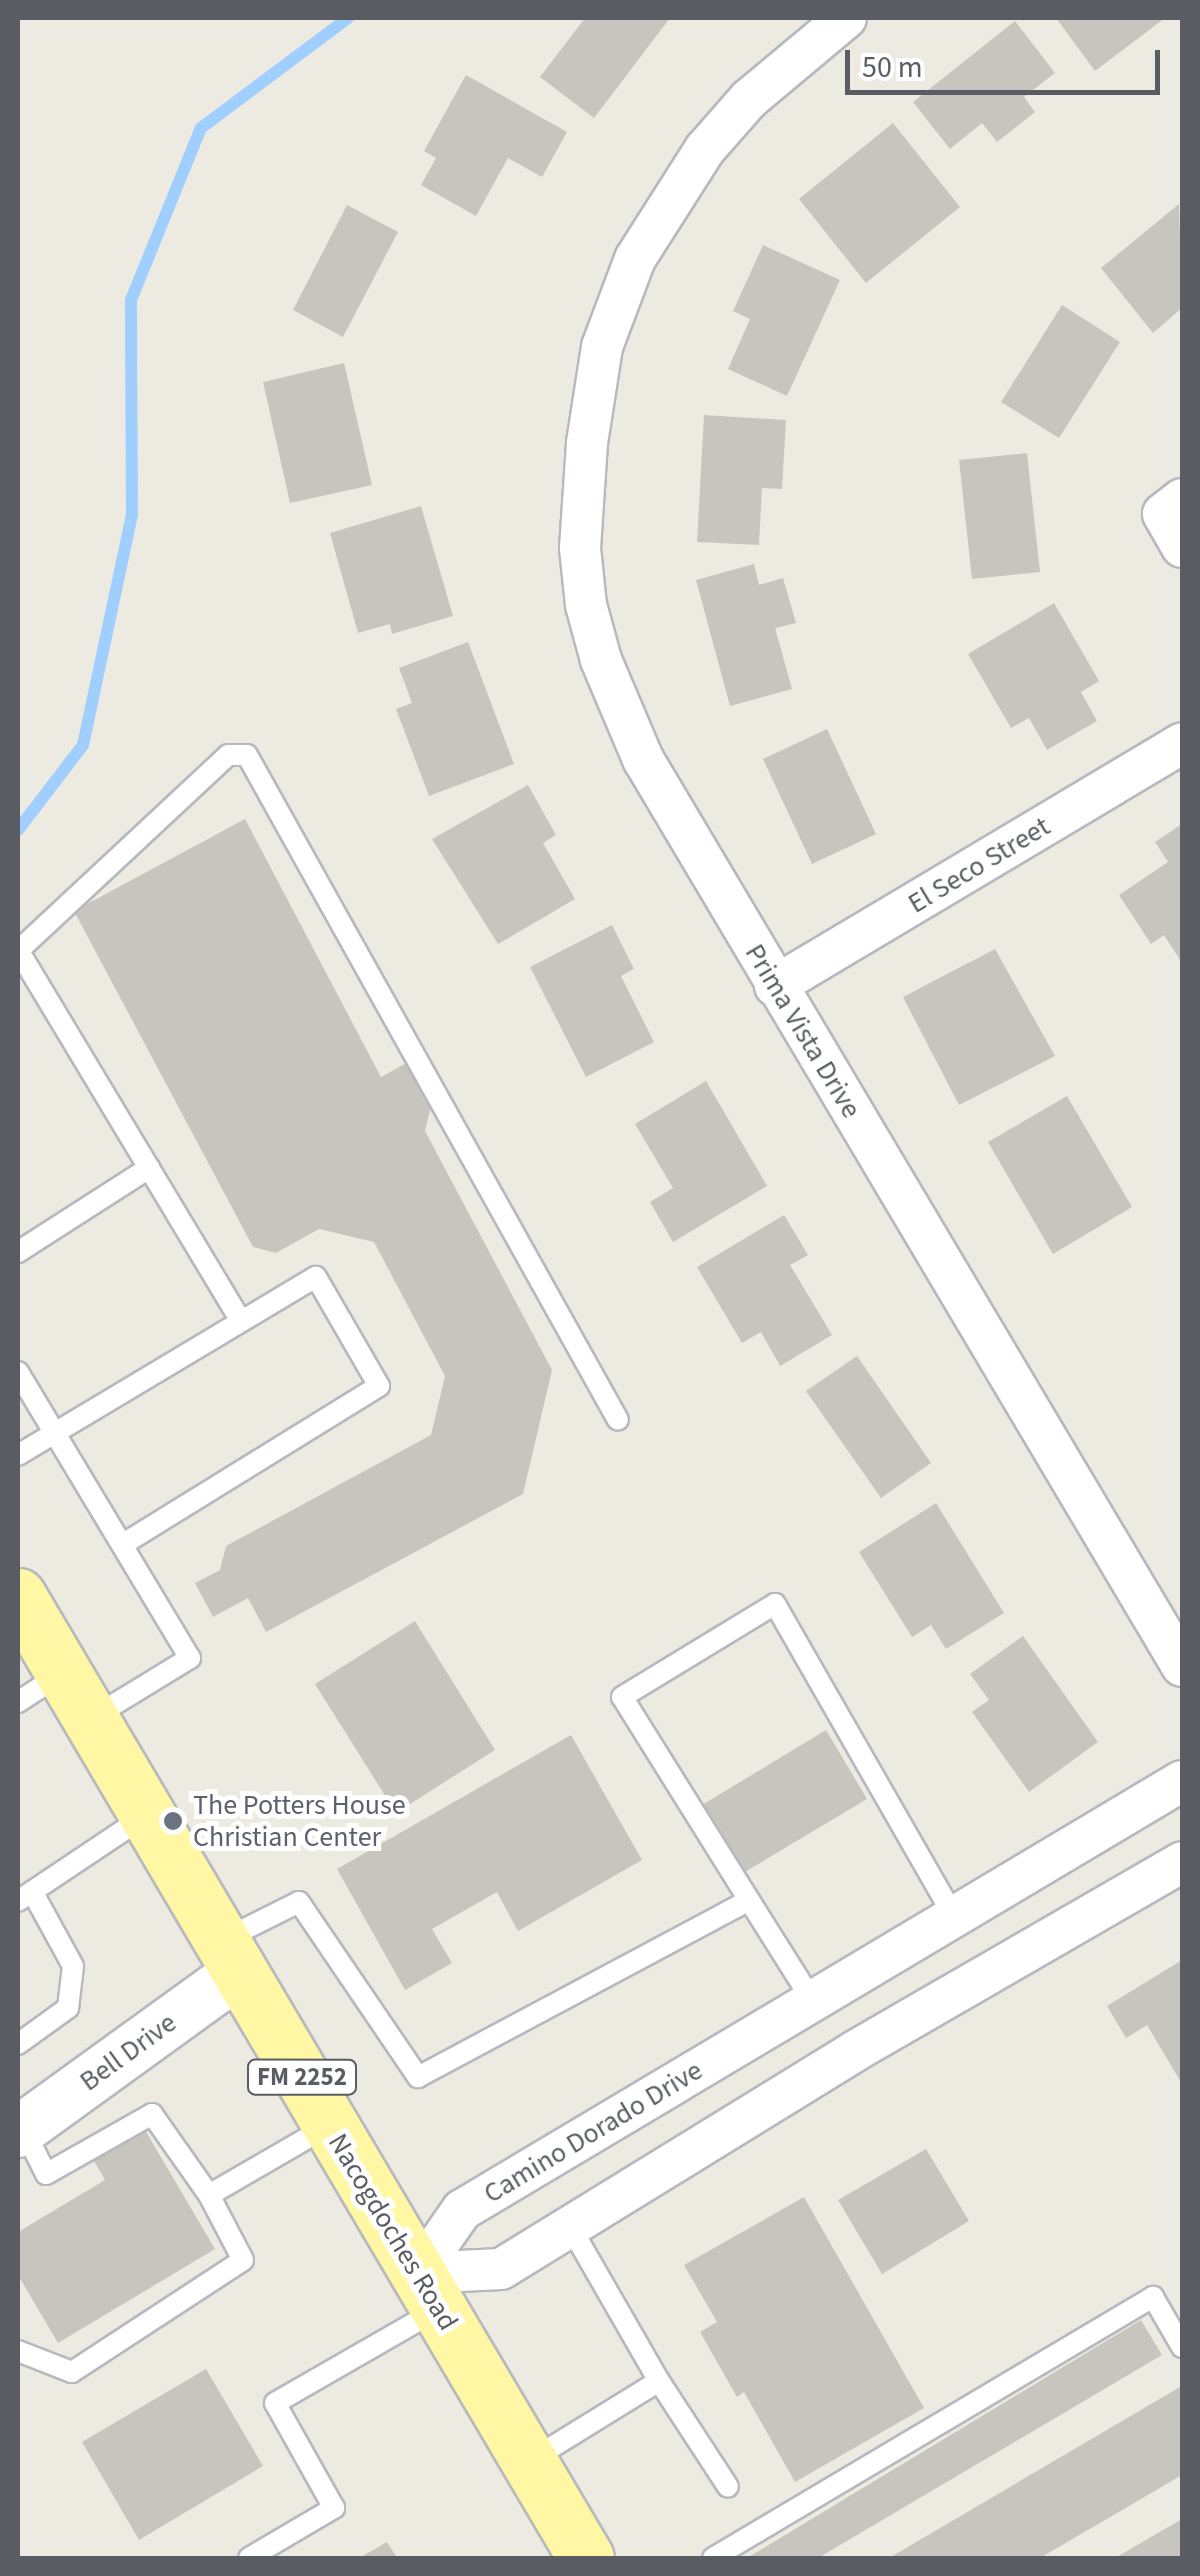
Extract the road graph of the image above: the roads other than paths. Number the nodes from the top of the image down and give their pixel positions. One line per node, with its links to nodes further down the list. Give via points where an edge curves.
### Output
1 (846, 18): 4 (street, Prima Vista Drive, via 748,99 705,149 635,259 602,348 580,548 601,660 643,758)
2 (1182, 744): 4 (street, El Seco Street)
3 (18, 951): 5 (lane); 9 (lane, via 228,755 247,756)
4 (775, 986): 14 (street, Prima Vista Drive)
5 (149, 1168): 6 (lane); 7 (lane)
6 (18, 1252)
7 (241, 1321): 10 (lane); 12 (lane, via 316,1277 380,1386)
8 (18, 1372): 10 (lane)
9 (618, 1420)
10 (54, 1433): 11 (lane); 12 (lane)
11 (18, 1456)
12 (122, 1545): 17 (lane, via 190,1658)
13 (18, 1596): 15 (main road, Nacogdoches Road / FM 2252)
14 (1182, 1666)
15 (63, 1673): 16 (lane); 17 (main road, Nacogdoches Road / FM 2252)
16 (18, 1702)
17 (90, 1719): 19 (main road, Nacogdoches Road / FM 2252)
18 (1182, 1781): 23 (street, Camino Dorado Drive)
19 (147, 1815): 21 (lane); 24 (main road, Nacogdoches Road / FM 2252)
20 (1182, 1862): 30 (street, via 855,2050)
21 (25, 1896): 26 (lane, via 74,1966 68,2008)
22 (749, 1900): 23 (lane, via 622,1697 775,1604); 24 (lane, via 418,2078 299,1902); 25 (lane)
23 (954, 1918): 25 (street, Camino Dorado Drive)
24 (230, 1956): 27 (main road, Nacogdoches Road / FM 2252); 28 (street, Bell Drive)
25 (812, 2000): 31 (street, Camino Dorado Drive, via 462,2210)
26 (18, 2044)
27 (330, 2126): 29 (lane); 31 (main road, Nacogdoches Road / FM 2252)
28 (20, 2130): 29 (lane, via 46,2174 152,2114)
29 (209, 2195): 33 (lane, via 243,2260 72,2372)
30 (570, 2226): 31 (street, via 501,2269); 34 (lane)
31 (428, 2291): 35 (main road, Nacogdoches Road / FM 2252); 37 (lane, via 275,2403 334,2508)
32 (1182, 2346): 39 (lane, via 1152,2296)
33 (18, 2352)
34 (659, 2381): 35 (lane); 36 (lane)
35 (529, 2462): 38 (main road, Nacogdoches Road / FM 2252)
36 (728, 2487)
37 (249, 2558)
38 (586, 2558)
39 (714, 2558)

